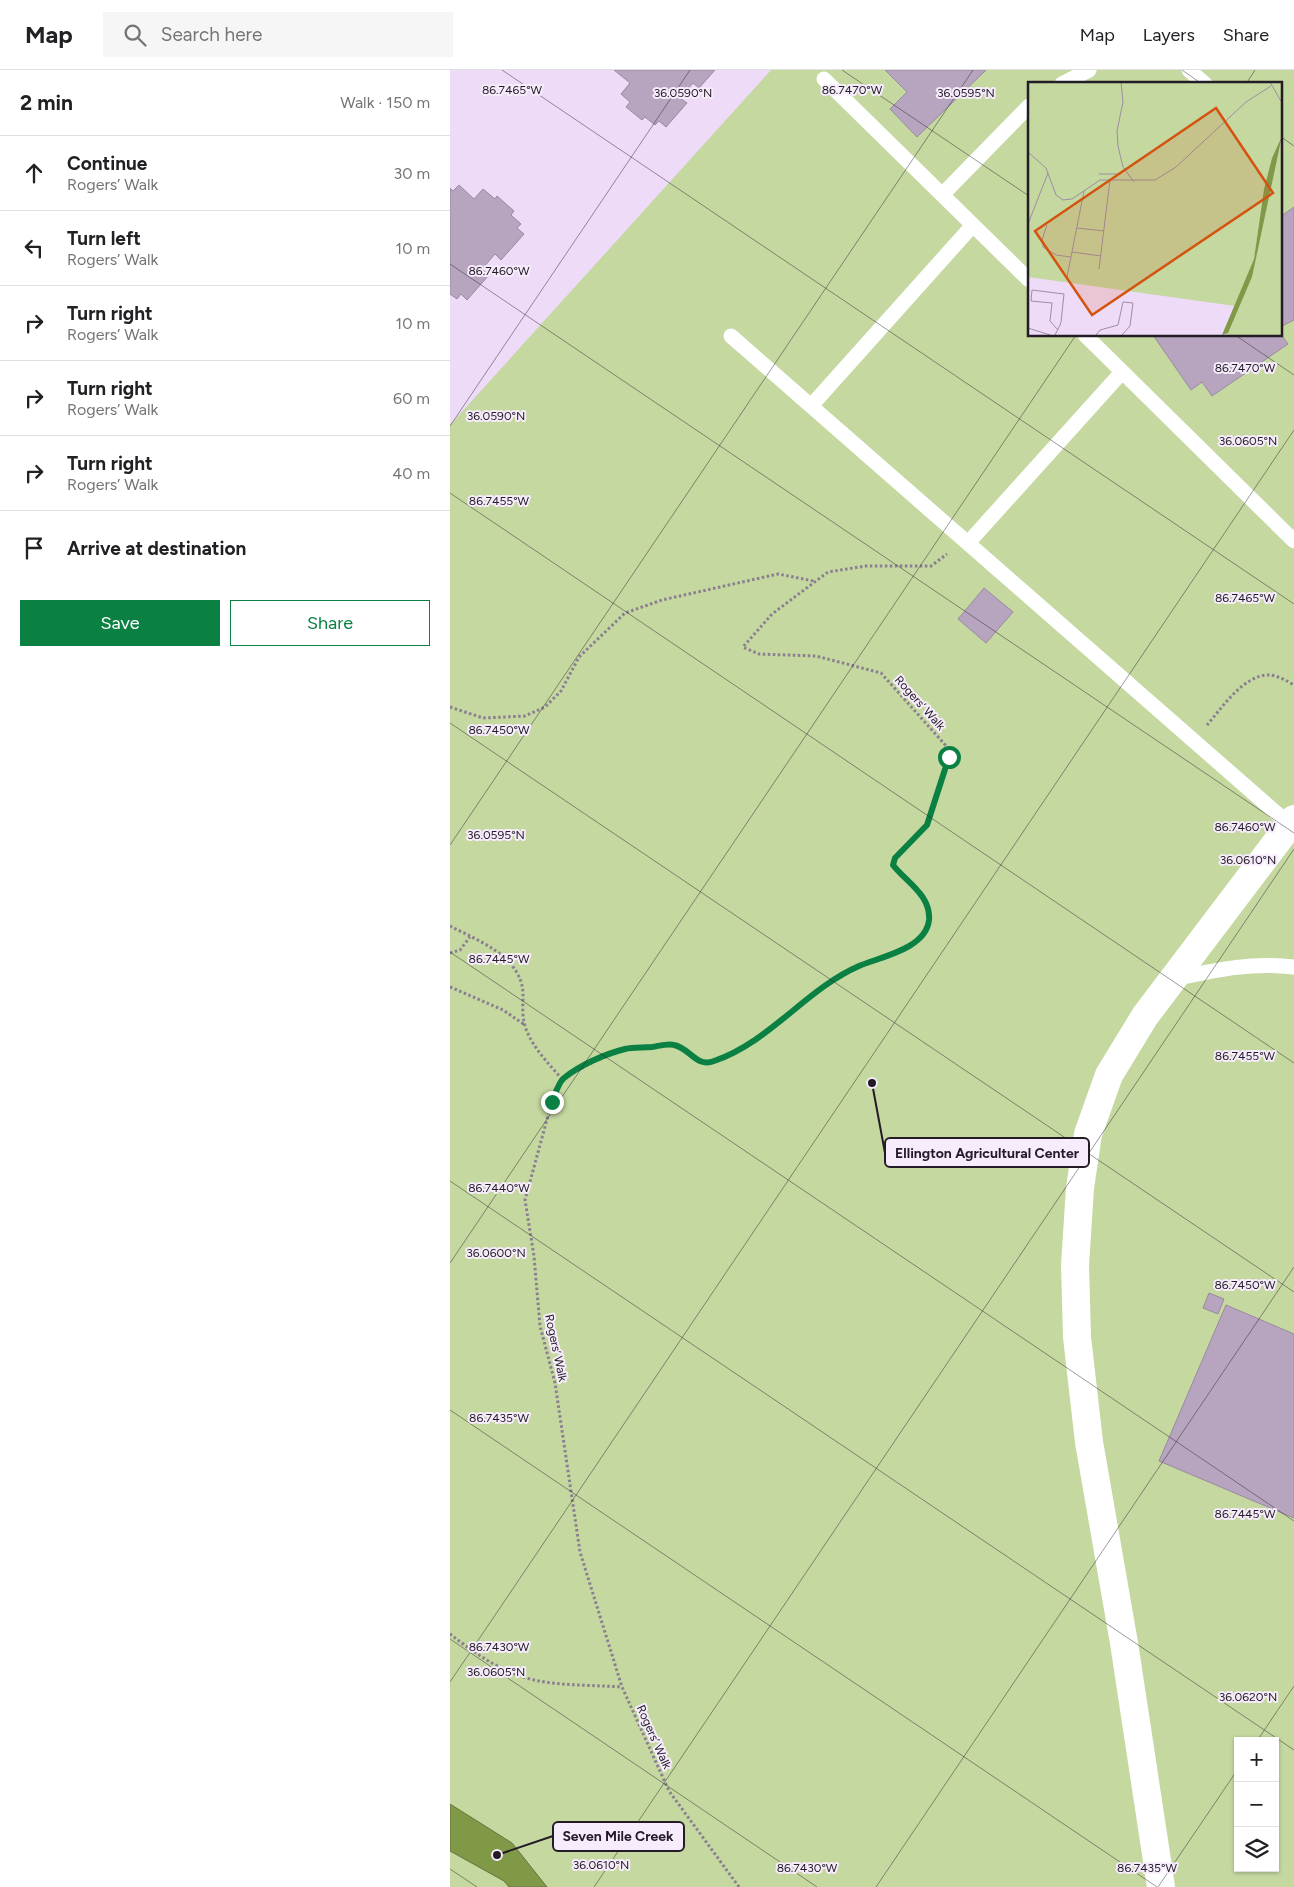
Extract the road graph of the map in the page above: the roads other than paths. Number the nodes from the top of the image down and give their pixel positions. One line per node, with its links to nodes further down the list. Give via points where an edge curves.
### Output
1 (1089, 70): 4 (lane)
2 (1189, 70): 5 (lane)
3 (824, 79): 7 (lane)
4 (1066, 82)
5 (1203, 82)
6 (1028, 107): 7 (lane)
7 (942, 195): 8 (lane)
8 (973, 225): 9 (lane); 13 (lane)
9 (1028, 279)
10 (731, 336): 13 (lane)
11 (1086, 336): 12 (lane)
12 (1122, 372): 14 (lane); 15 (lane)
13 (810, 406): 15 (lane)
14 (1294, 540)
15 (968, 543): 16 (lane)
16 (1292, 822): 18 (street)
17 (1294, 968): 18 (lane, via 1258,964 1237,966)
18 (1172, 980): 19 (street, via 1145,1016 1109,1075 1088,1134 1080,1188 1075,1265 1078,1337 1089,1442)
19 (1161, 1887)

